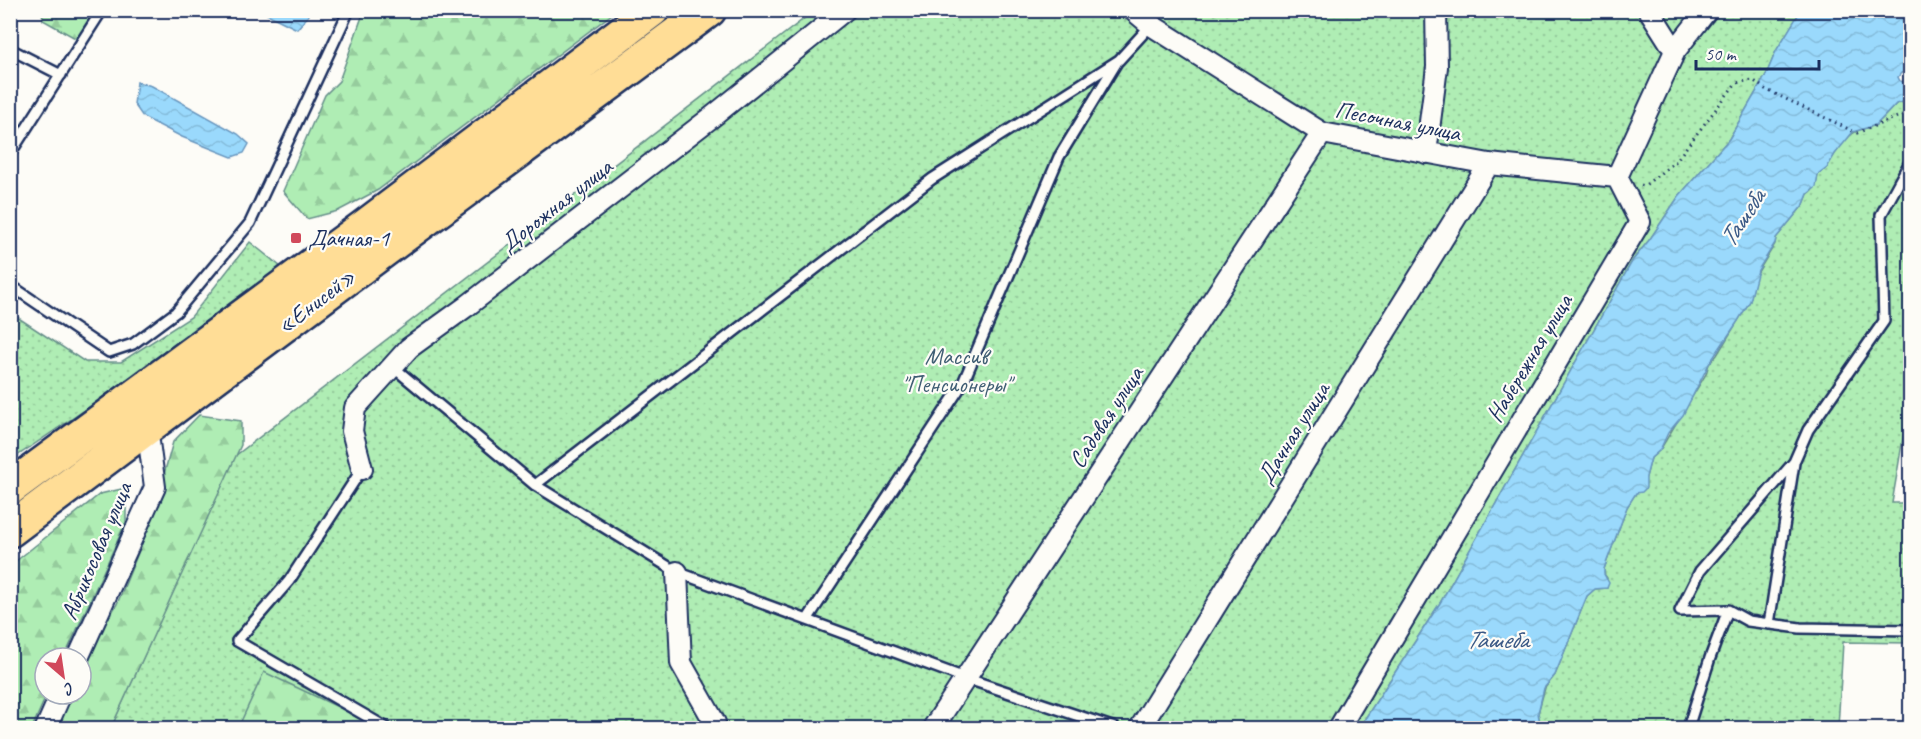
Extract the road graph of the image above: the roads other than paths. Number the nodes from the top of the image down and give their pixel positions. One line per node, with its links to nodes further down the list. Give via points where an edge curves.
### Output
1 (102, 10): 14 (lane)
2 (349, 10): 21 (lane, via 250,223 176,312 133,344 109,352)
3 (652, 10): 27 (highway, «Енисей»)
4 (709, 10): 23 (highway, «Енисей»)
5 (845, 10): 22 (street, Дорожная улица, via 693,132 408,348)
6 (1132, 10): 10 (street, Песочная улица)
7 (1436, 10): 16 (street, via 1437,67)
8 (1649, 10): 12 (street)
9 (1707, 10): 12 (street)
10 (1156, 18): 13 (lane); 15 (street, Песочная улица)
11 (10, 49): 14 (lane)
12 (1675, 51): 20 (street)
13 (1119, 60): 26 (lane, via 932,178); 31 (lane, via 1059,157 963,383)
14 (61, 75): 17 (lane)
15 (1322, 134): 16 (street, Песочная улица); 35 (street, Садовая улица)
16 (1426, 153): 19 (street, Песочная улица)
17 (10, 154)
18 (1911, 162): 24 (lane, via 1881,215 1884,321 1808,430)
19 (1489, 164): 20 (street, Песочная улица); 42 (street, Дачная улица)
20 (1617, 177): 43 (street, Набережная улица, via 1640,222)
21 (10, 285)
22 (392, 366): 25 (street, Дорожная улица, via 355,408 352,431); 26 (lane)
23 (147, 427): 28 (highway, «Енисей»); 34 (street, Абрикосовая улица, via 155,487)
24 (1794, 462): 30 (lane, via 1700,571 1680,611); 32 (lane)
25 (362, 469): 38 (lane, via 289,581 237,641)
26 (535, 484): 29 (lane)
27 (10, 488)
28 (10, 530)
29 (677, 572): 31 (lane); 39 (street, via 681,663)
30 (1728, 610): 32 (lane, via 1748,621); 44 (lane)
31 (807, 620): 35 (lane)
32 (1769, 624): 33 (lane)
33 (1911, 630)
34 (83, 646)
35 (965, 678): 40 (street, Садовая улица); 41 (lane)
36 (57, 706): 37 (street)
37 (46, 729)
38 (387, 729)
39 (715, 729)
40 (933, 729)
41 (1115, 729)
42 (1140, 729)
43 (1339, 729)
44 (1688, 729)

